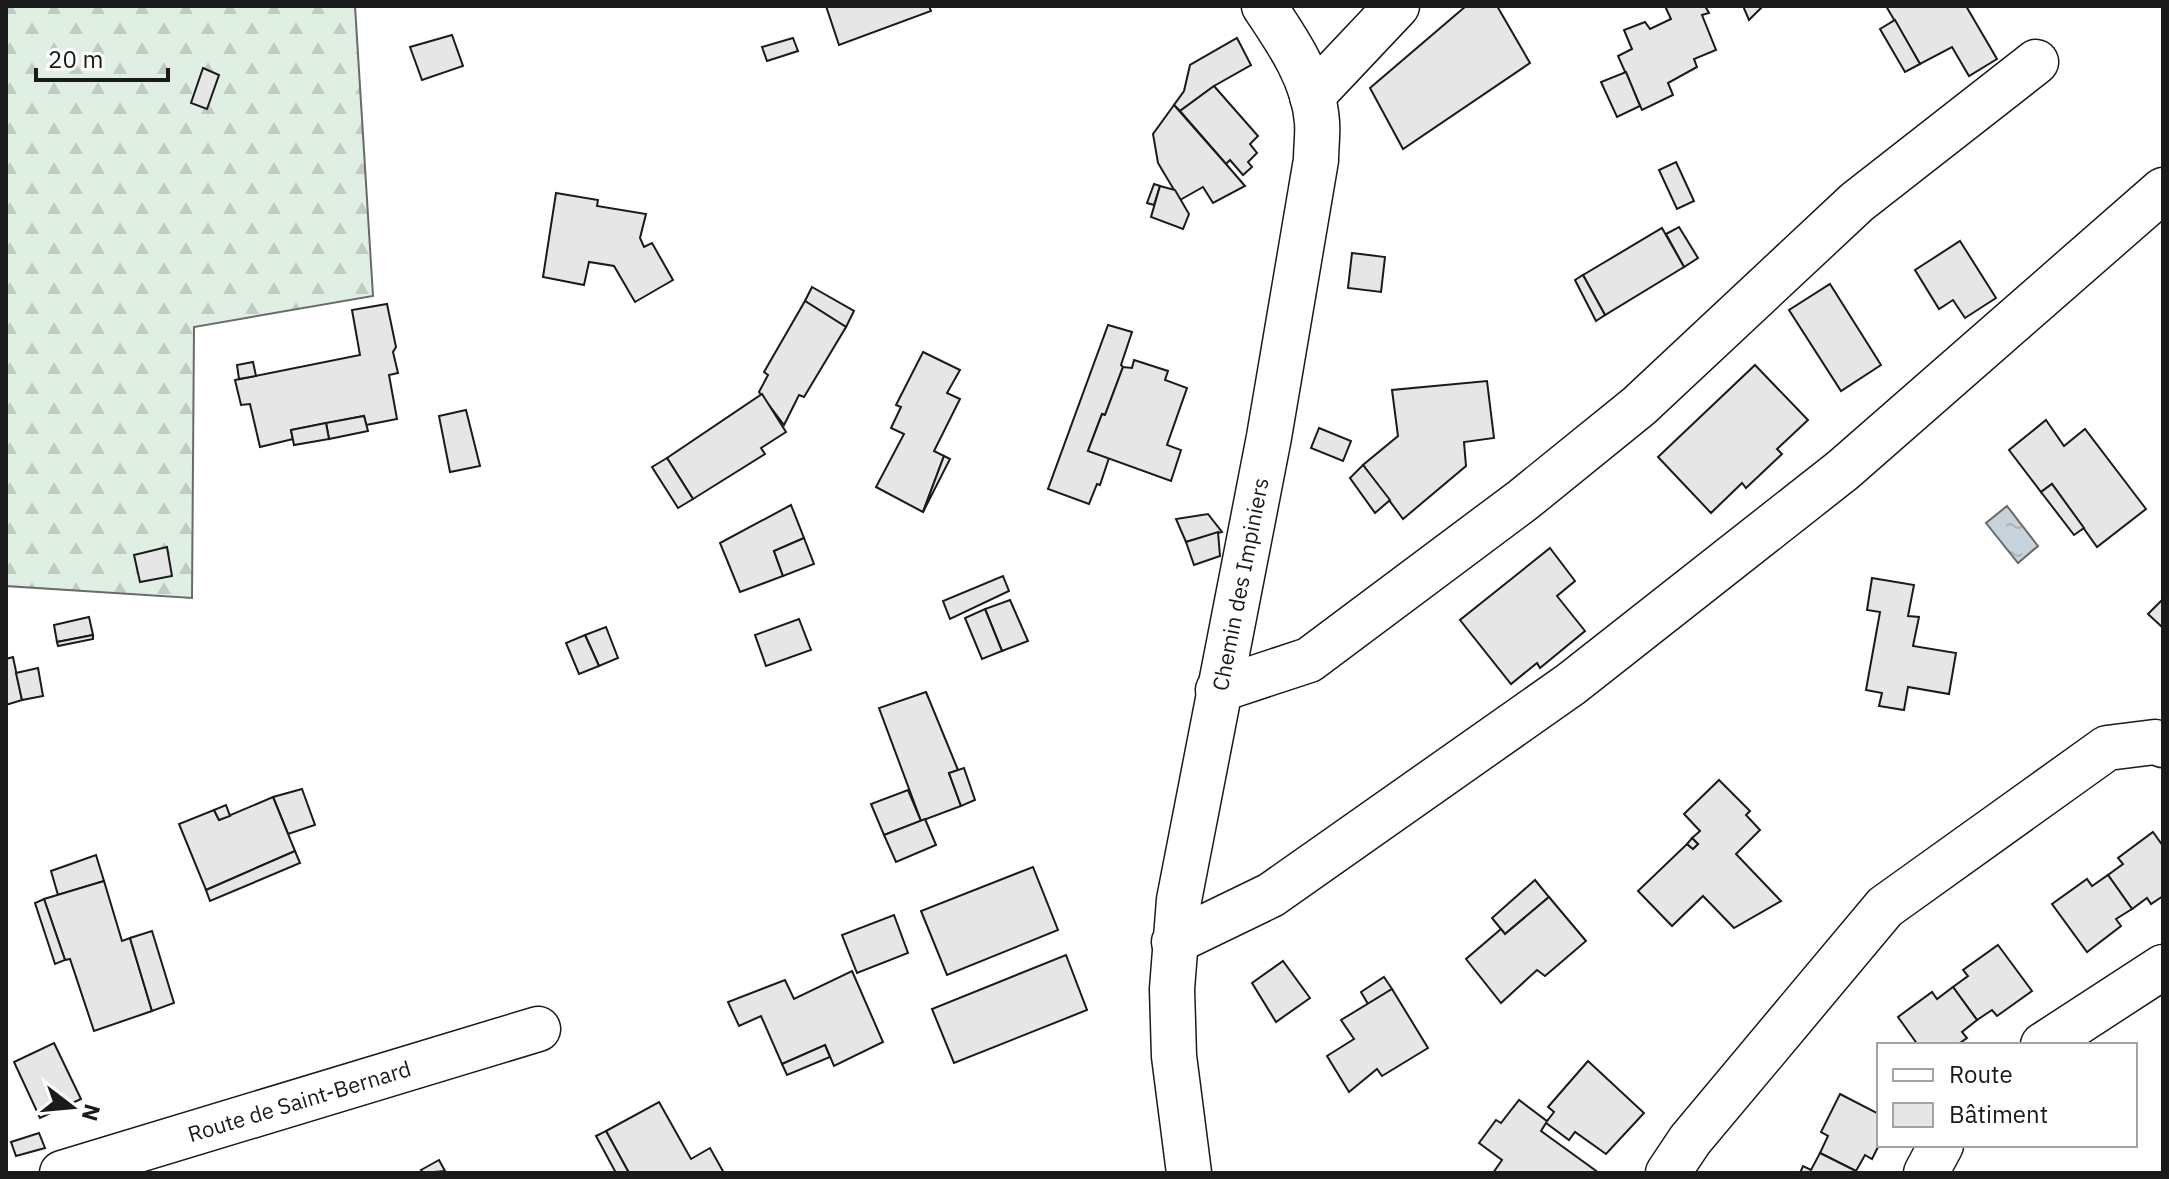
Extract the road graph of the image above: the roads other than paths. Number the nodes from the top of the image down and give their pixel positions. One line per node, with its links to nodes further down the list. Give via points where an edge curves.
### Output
1 (1264, 6): 4 (street, Chemin des Impiniers)
2 (1397, 6): 4 (street)
3 (2036, 62): 6 (street, via 1857,202 1639,406 1523,500 1309,660)
4 (1312, 96): 6 (street, Chemin des Impiniers, via 1316,160 1308,213)
5 (2163, 190): 8 (street, via 1843,470 1571,684 1271,895)
6 (1218, 690): 8 (street, Chemin des Impiniers)
7 (2163, 745): 15 (street, via 2107,748 1885,907)
8 (1174, 942): 14 (street, Chemin des Impiniers, via 1174,1056)
9 (2163, 967): 11 (street)
10 (538, 1029): 13 (street, Route de Saint-Bernard)
11 (2046, 1043)
12 (1940, 1147): 16 (street)
13 (62, 1173)
14 (1189, 1173)
15 (1668, 1173)
16 (1926, 1173)

